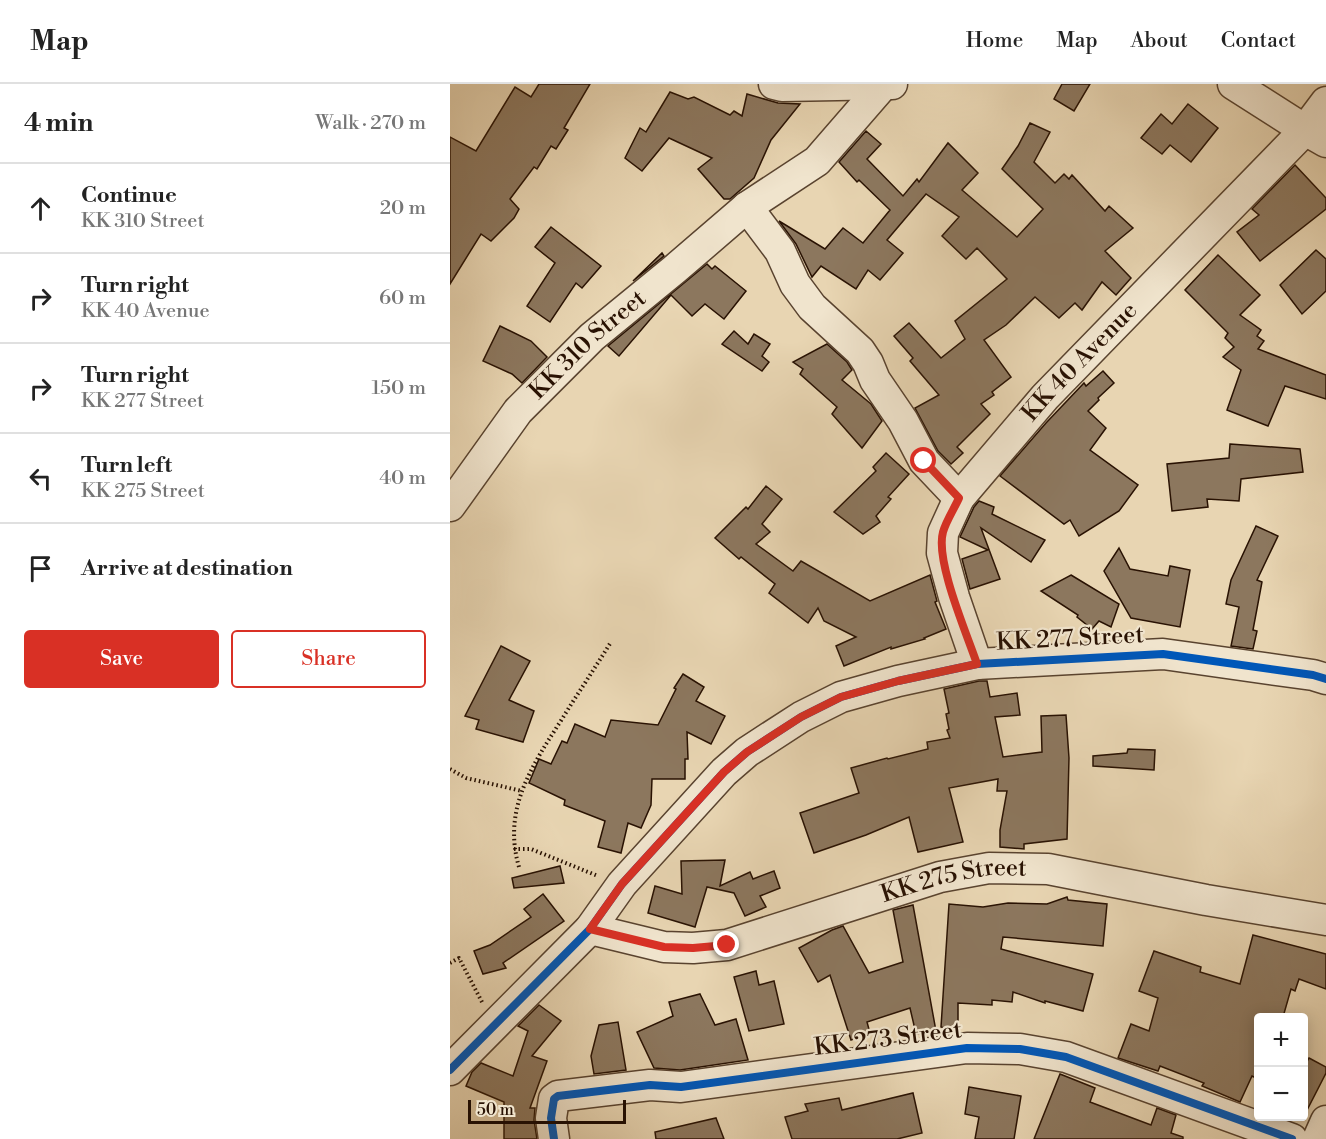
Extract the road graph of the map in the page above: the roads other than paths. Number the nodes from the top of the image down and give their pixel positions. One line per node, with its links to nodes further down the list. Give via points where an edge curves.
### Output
1 (892, 84): 4 (street)
2 (1233, 84): 6 (street)
3 (780, 85): 4 (street)
4 (883, 85): 7 (street, KK 310 Street, via 817,160)
5 (1326, 102): 6 (street, KK 40 Avenue)
6 (1315, 136): 8 (street, KK 40 Avenue, via 1045,397)
7 (747, 207): 8 (street, via 780,251 795,284 812,307 860,351 924,461); 9 (street, KK 310 Street, via 584,345 518,411)
8 (959, 498): 10 (street, KK 40 Avenue, via 943,533 942,553)
9 (450, 506)
10 (977, 664): 11 (street, KK 277 Street, via 1163,654); 13 (street, KK 277 Street, via 841,697 747,752 622,884)
11 (1326, 679)
12 (1326, 920): 13 (street, KK 275 Street, via 1048,869 989,868 940,877 727,945 664,947)
13 (590, 929): 14 (street, KK 277 Street)
14 (450, 1070)
15 (1326, 1121): 18 (street)
16 (554, 1139): 17 (street, KK 273 Street, via 551,1118 558,1096 650,1085 681,1087 967,1048 1066,1057)
17 (1292, 1139)
18 (1318, 1139)

